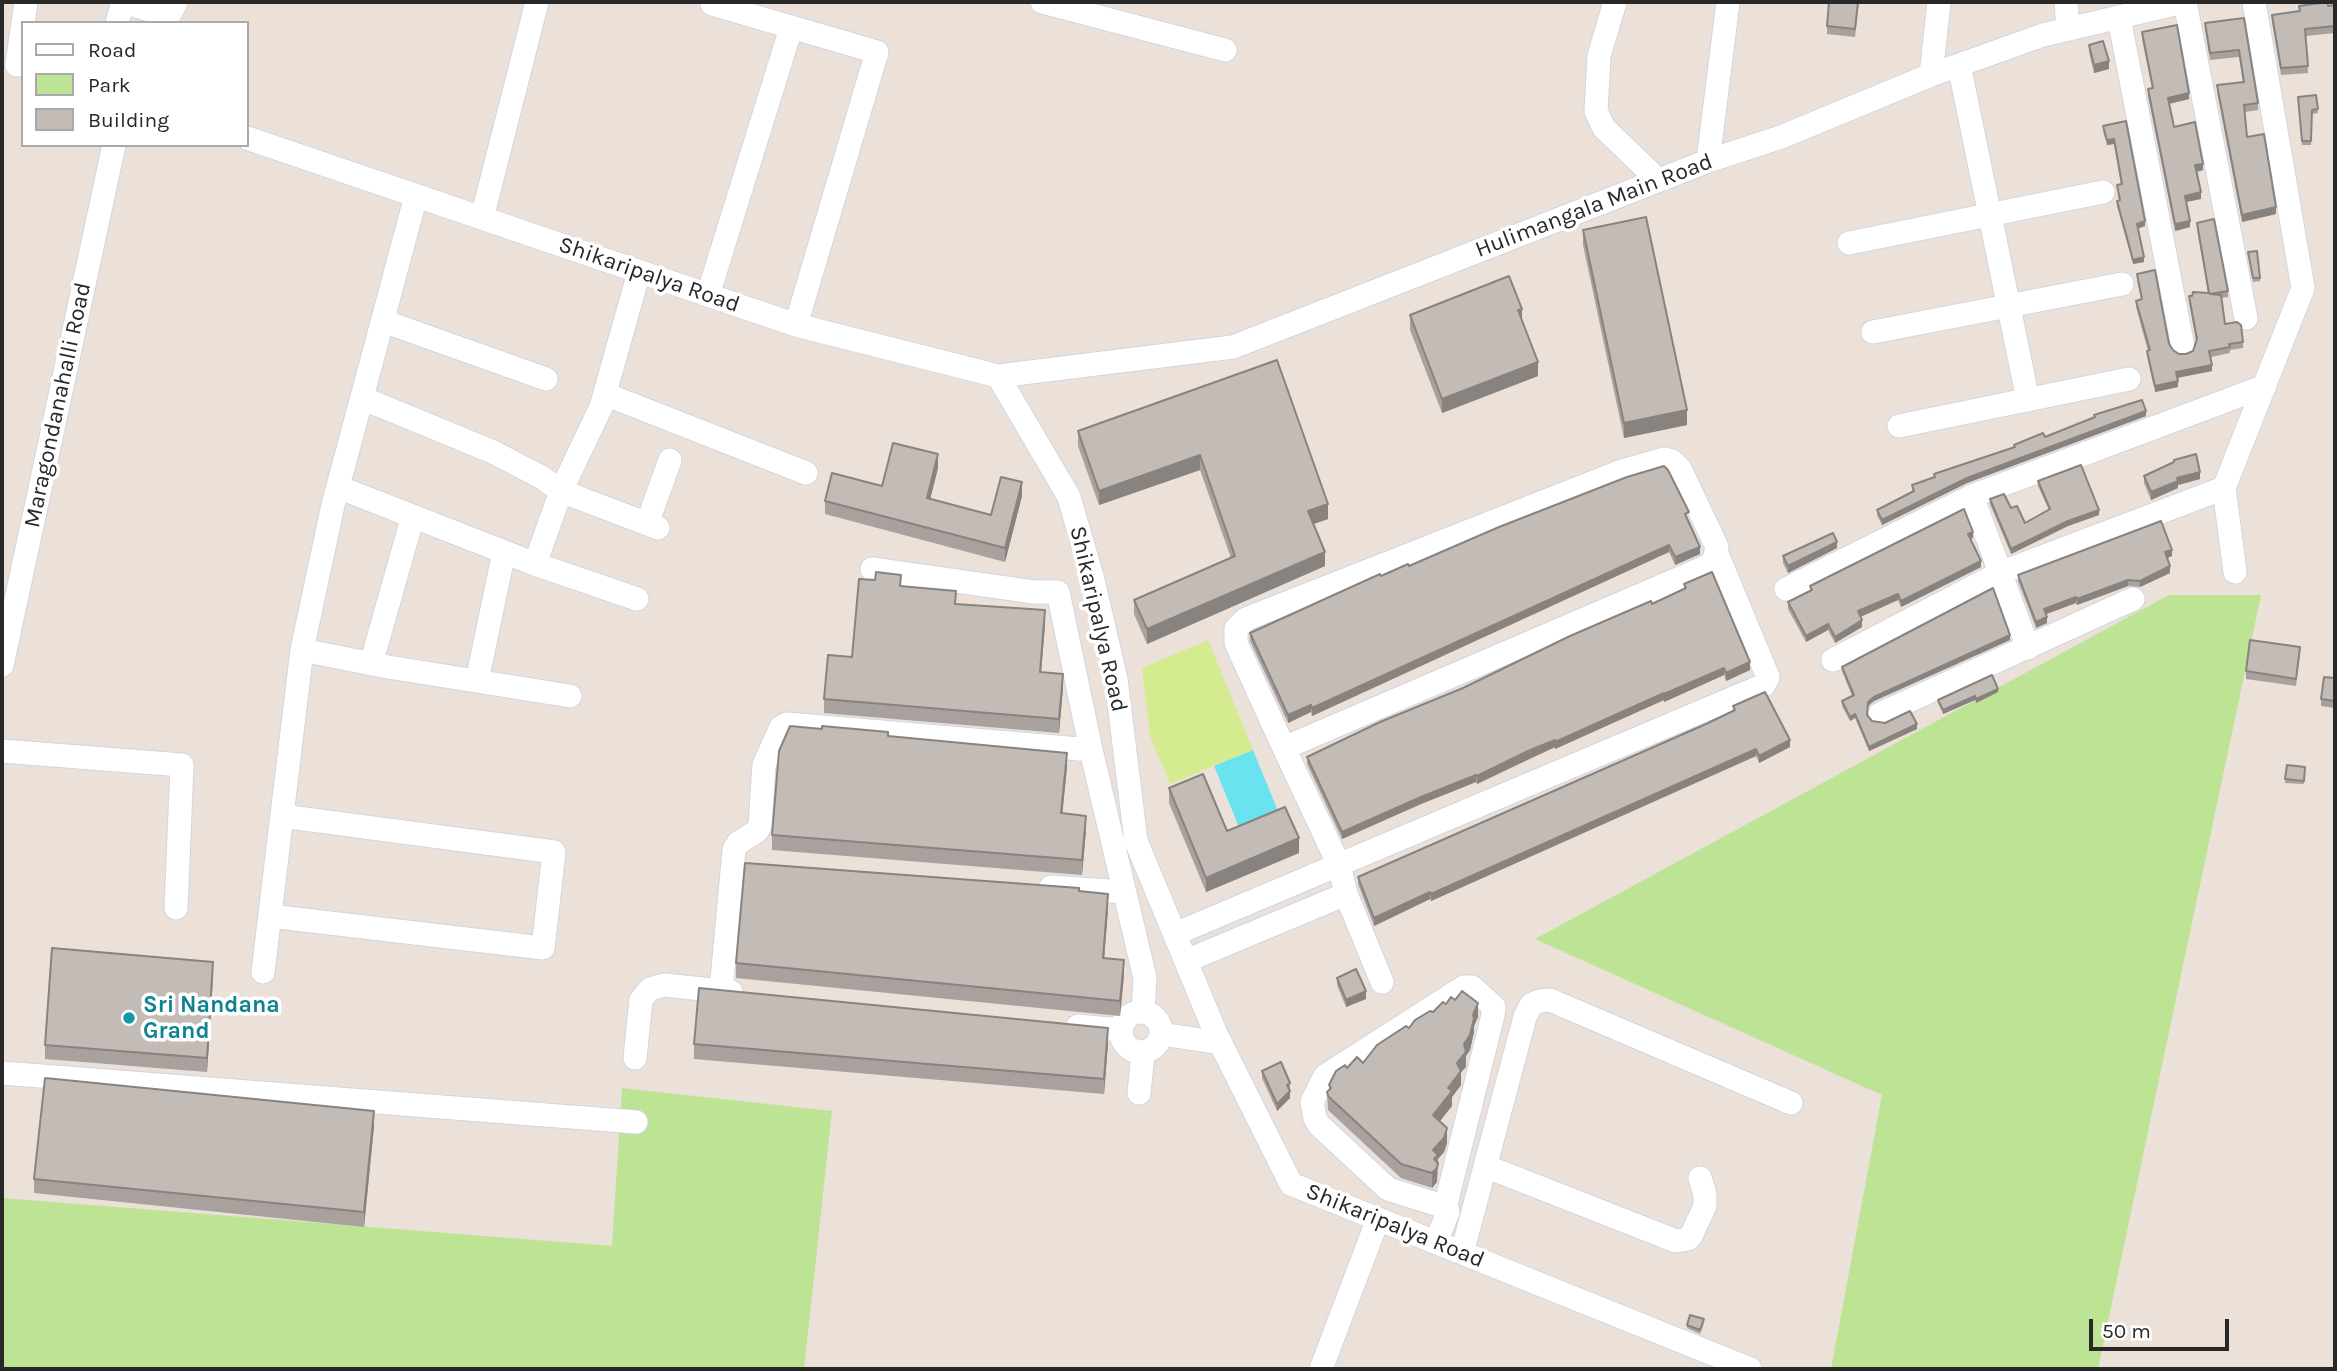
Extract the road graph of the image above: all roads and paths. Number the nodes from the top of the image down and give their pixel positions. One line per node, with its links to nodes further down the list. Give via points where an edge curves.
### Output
1 (26, 2): 14 (street)
2 (176, 2): 12 (street, via 171,12)
3 (537, 2): 29 (street)
4 (1042, 2): 18 (street)
5 (1615, 2): 25 (street, via 1599,56 1596,111 1604,128)
6 (1728, 2): 24 (street)
7 (2066, 2): 16 (street)
8 (2184, 2): 13 (street, Hulimangala Main Road); 35 (street)
9 (2254, 2): 43 (street, via 2303,288)
10 (1934, 3): 21 (street)
11 (712, 4): 15 (street)
12 (121, 9)
13 (2119, 18): 16 (street, Hulimangala Main Road); 39 (street)
14 (23, 21)
15 (791, 28): 33 (street); 37 (street, via 877,52)
16 (2068, 29): 20 (street, Hulimangala Main Road)
17 (21, 32): 19 (street)
18 (1225, 50)
19 (14, 65)
20 (1959, 65): 21 (street, Hulimangala Main Road); 28 (street)
21 (1931, 75): 24 (street, Hulimangala Main Road, via 1781,137)
22 (248, 138): 27 (street, Shikaripalya Road)
23 (114, 147): 70 (street, Maragondanahalli Road)
24 (1708, 161): 25 (street, Hulimangala Main Road)
25 (1658, 180): 40 (street, Hulimangala Main Road, via 1233,347)
26 (2104, 192): 28 (street)
27 (416, 196): 29 (street, Shikaripalya Road); 36 (street)
28 (1990, 214): 30 (street); 34 (street)
29 (482, 218): 31 (street, Shikaripalya Road)
30 (1849, 243)
31 (639, 272): 33 (street, Shikaripalya Road); 44 (street)
32 (2122, 284): 34 (street)
33 (708, 295): 37 (street, Shikaripalya Road)
34 (2009, 306): 38 (street); 46 (street)
35 (2246, 318)
36 (383, 321): 41 (street); 45 (street)
37 (796, 325): 40 (street, Shikaripalya Road)
38 (1873, 332)
39 (2183, 348)
40 (998, 376): 61 (street, Shikaripalya Road, via 1069,498)
41 (546, 379)
42 (2129, 379): 46 (street)
43 (2265, 386): 51 (street); 53 (street)
44 (605, 394): 49 (street); 52 (street)
45 (362, 398): 50 (street); 52 (street, via 493,452)
46 (2028, 400): 47 (street)
47 (1899, 426)
48 (670, 460): 52 (street, via 652,526)
49 (806, 472)
50 (338, 487): 54 (street); 67 (street)
51 (2224, 488): 59 (street); 60 (street)
52 (561, 491): 57 (street)
53 (1972, 496): 60 (street); 62 (street)
54 (413, 516): 55 (street); 69 (street)
55 (504, 552): 57 (street); 71 (street)
56 (1717, 554): 74 (street, via 1708,566); 74 (street, via 1680,469 1664,459 1622,471 1246,620 1236,629 1236,643); 80 (street, via 1768,677 1764,685)
57 (535, 564): 64 (street)
58 (872, 569): 63 (street)
59 (2235, 572)
60 (2000, 573): 66 (street); 68 (street)
61 (1093, 580): 63 (street); 86 (street, Shikaripalya Road, via 1116,678 1136,841)
62 (1786, 589)
63 (1058, 592): 75 (street)
64 (637, 599)
65 (2133, 600): 66 (street)
66 (2028, 648): 73 (street)
67 (302, 650): 69 (street); 77 (street)
68 (1833, 660)
69 (371, 664): 71 (street)
70 (2, 665)
71 (477, 681): 72 (street)
72 (570, 696)
73 (1880, 714)
74 (1283, 748): 80 (street)
75 (1091, 750): 78 (street, via 787,724 781,727 764,765 760,826 738,843); 82 (street)
76 (2, 751): 84 (street, via 183,765)
77 (282, 816): 85 (street); 85 (street, via 554,852 543,948)
78 (733, 863): 79 (street); 90 (street)
79 (760, 865)
80 (1339, 865): 83 (street); 86 (street)
81 (1030, 885): 82 (street)
82 (1124, 892): 92 (street, via 1145,978)
83 (1346, 894): 87 (street); 89 (street)
84 (176, 908)
85 (270, 916): 88 (street)
86 (1175, 934): 87 (street, Shikaripalya Road)
87 (1186, 961): 96 (street, Shikaripalya Road)
88 (263, 972)
89 (1382, 982)
90 (721, 991): 91 (street); 98 (street, via 664,985 650,989 641,1000)
91 (748, 994)
92 (1143, 1012): 94 (street, via 1130,1014); 95 (street, via 1158,1022)
93 (1052, 1024): 94 (street)
94 (1121, 1030): 97 (street, via 1124,1044)
95 (1161, 1034): 96 (street); 97 (street, via 1155,1047)
96 (1221, 1043): 106 (street, Shikaripalya Road, via 1291,1184)
97 (1143, 1053): 100 (street)
98 (635, 1058)
99 (2, 1073): 102 (street)
100 (1139, 1093)
101 (1791, 1103): 103 (street, via 1550,1000 1539,1000 1525,1017)
102 (636, 1122)
103 (1485, 1166): 104 (street, via 1676,1241 1691,1236 1705,1206); 108 (street)
104 (1700, 1178)
105 (1441, 1204): 105 (street, via 1494,1007 1472,987 1464,987 1325,1076 1312,1102 1320,1125 1388,1189); 107 (street)
106 (1377, 1219): 107 (street, Shikaripalya Road); 109 (street)
107 (1429, 1239): 108 (street, Shikaripalya Road)
108 (1462, 1253): 110 (street, Shikaripalya Road)
109 (1321, 1369)
110 (1750, 1369)

